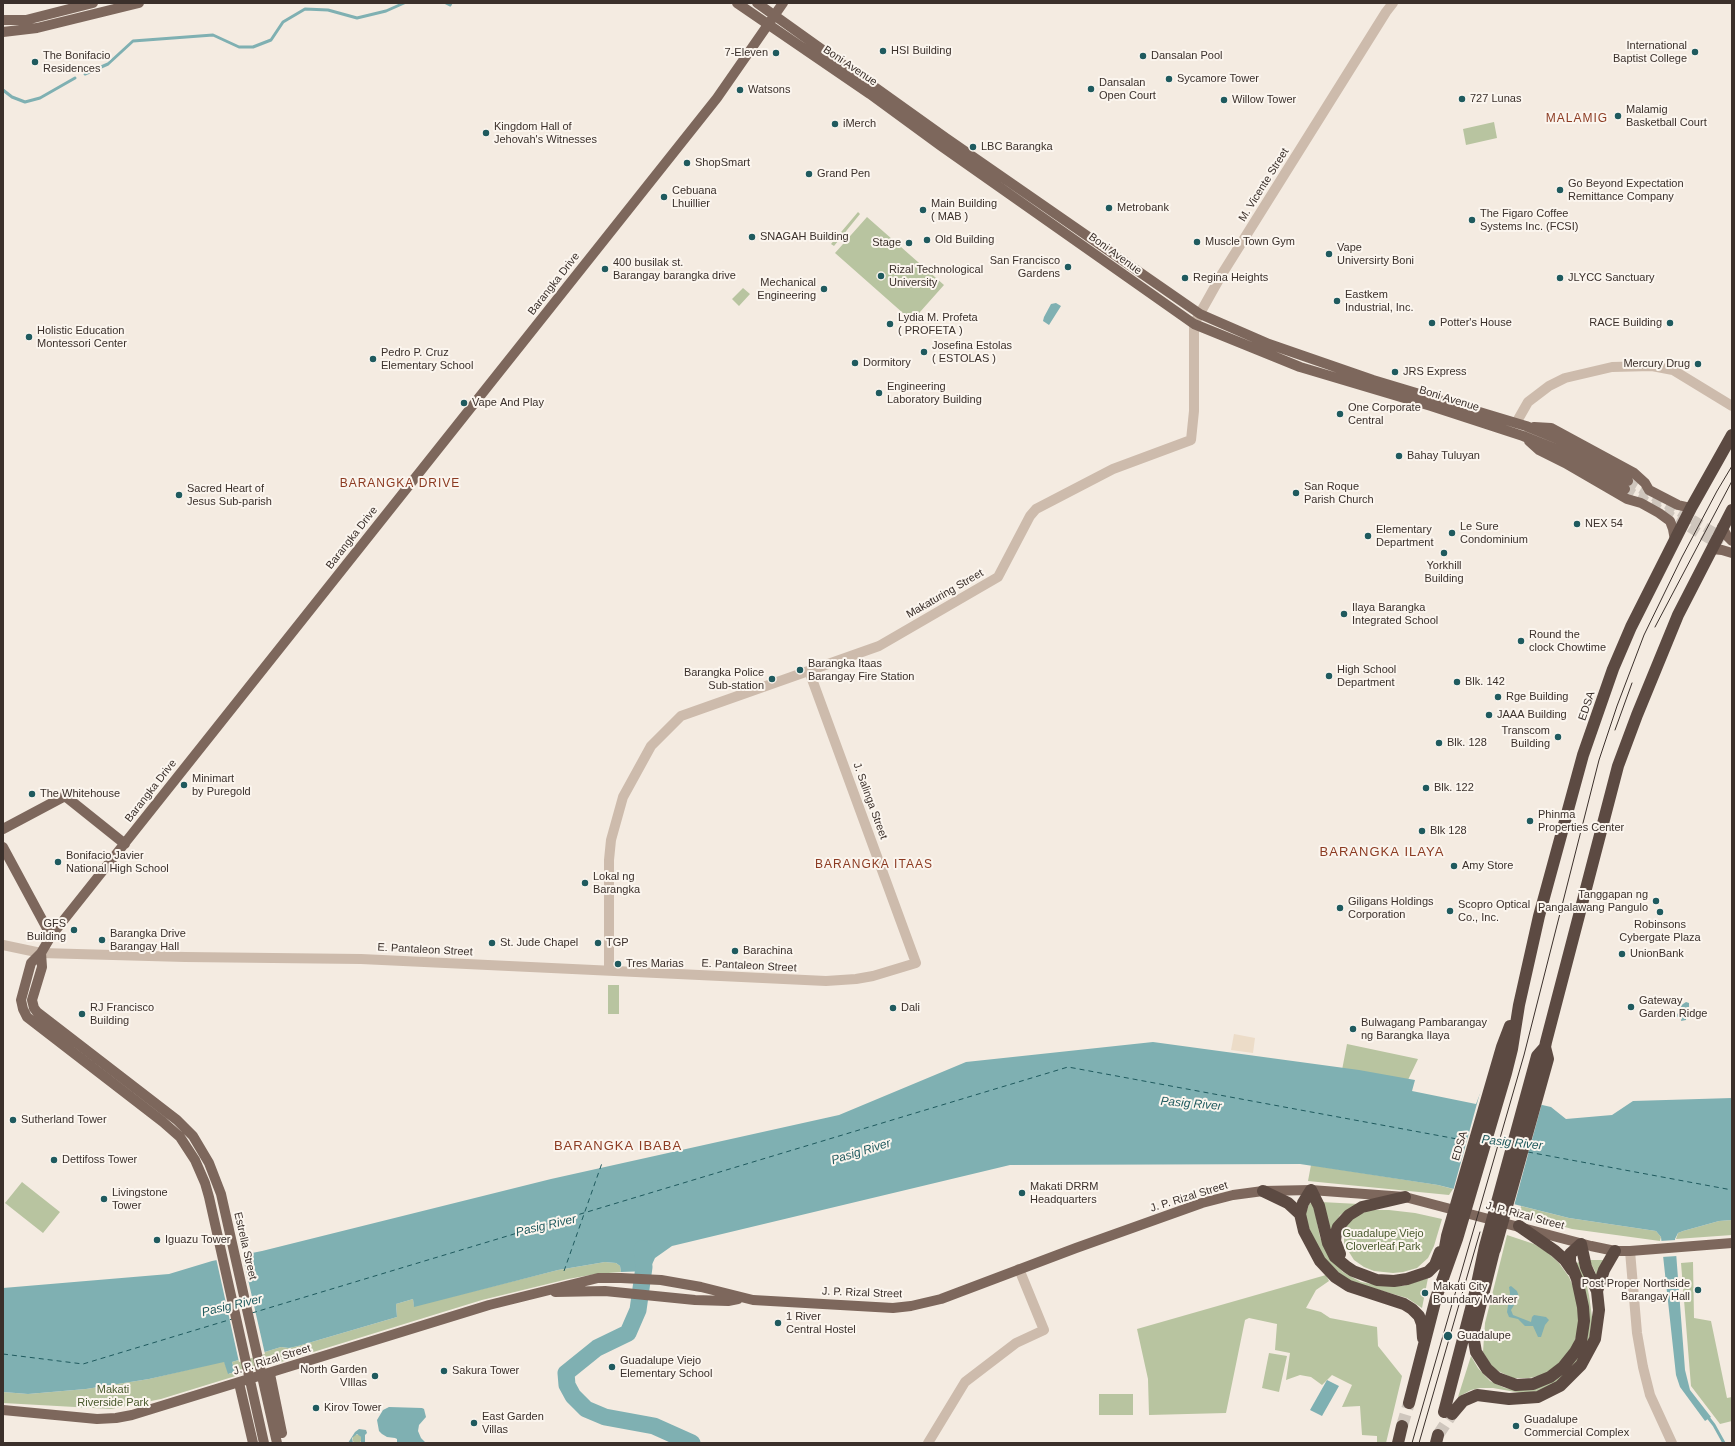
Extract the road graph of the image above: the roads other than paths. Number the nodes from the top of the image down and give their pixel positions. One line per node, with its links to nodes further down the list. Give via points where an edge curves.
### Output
1 (93, 3): 8 (main road, via 26,20)
2 (139, 3): 10 (main road, via 46,26)
3 (737, 3): 9 (main road, Boni Avenue)
4 (757, 3): 7 (main road, Boni Avenue)
5 (783, 3): 7 (main road, Barangka Drive)
6 (1393, 3): 11 (street, M. Vicente Street, via 1222,274)
7 (774, 16): 9 (main road, Barangka Drive); 11 (main road, Boni Avenue)
8 (3, 20)
9 (767, 25): 12 (main road, Boni Avenue, via 870,94); 29 (main road, Barangka Drive, via 717,98)
10 (3, 32)
11 (1200, 314): 12 (street, M. Vicente Street); 14 (main road, Boni Avenue, via 1269,344 1373,380)
12 (1194, 324): 15 (main road, Boni Avenue, via 1300,367); 27 (street, Makaturing Street, via 1194,411 1191,440 1113,468 1036,509 998,577 879,646)
13 (1732, 406): 14 (street, via 1673,370 1652,366 1612,367 1565,378 1550,386 1528,402)
14 (1516, 423): 15 (main road, Boni Avenue)
15 (1525, 431): 17 (main road, Boni Avenue, via 1563,441); 18 (main road, Boni Avenue, via 1551,428 1634,473); 19 (main road, Boni Avenue, via 1539,450 1627,499)
16 (1732, 434): 20 (highway, EDSA)
17 (1627, 485)
18 (1649, 490): 19 (main road); 20 (main road, Boni Avenue, via 1683,508)
19 (1641, 503): 23 (main road, Boni Avenue, via 1670,521)
20 (1691, 508): 23 (highway, EDSA)
21 (1732, 510): 22 (highway)
22 (1722, 527): 24 (main road); 25 (highway)
23 (1675, 540): 42 (highway, EDSA, via 1613,669 1583,755 1539,916 1519,1005)
24 (1732, 541)
25 (1712, 549): 26 (main road); 45 (highway, via 1678,615 1618,766)
26 (1732, 553)
27 (809, 671): 34 (street, J. Salinga Street); 35 (street, Makaturing Street, via 681,716 651,746 623,797 611,840)
28 (3, 829): 29 (main road, via 65,796)
29 (124, 844): 31 (main road, Barangka Drive)
30 (3, 847): 31 (main road)
31 (51, 936): 33 (main road, Barangka Drive)
32 (3, 945): 33 (street, E. Pantaleon Street)
33 (41, 953): 35 (street, E. Pantaleon Street, via 361,959); 38 (main road, Barangka Drive, via 42,967 33,996 34,1008 188,1130 205,1155); 61 (main road, Barangka Drive, via 31,963 22,994 23,1009 27,1017 175,1132 204,1178)
34 (916, 963): 35 (street, E. Pantaleon Street, via 856,980 826,981)
35 (609, 970)
36 (1311, 1190): 37 (main road, J. P. Rizal Street); 39 (main road, J. P. Rizal Street); 40 (highway); 48 (highway, via 1319,1206 1328,1243 1335,1257)
37 (1263, 1191): 40 (highway, via 1288,1203); 49 (main road, J. P. Rizal Street, via 1202,1203)
38 (221, 1194): 62 (main road, Estrella Street)
39 (1405, 1197): 41 (main road, J. P. Rizal Street); 48 (highway, via 1362,1207 1344,1219 1335,1237 1336,1247)
40 (1300, 1214): 54 (highway, via 1304,1231 1316,1254 1335,1277 1359,1290 1404,1304 1419,1316 1423,1334)
41 (1519, 1226): 44 (main road, J. P. Rizal Street); 50 (highway, via 1555,1251)
42 (1451, 1236): 48 (highway, via 1435,1265 1428,1272 1415,1278 1402,1281 1377,1280); 54 (highway, EDSA)
43 (1732, 1243): 47 (main road, J. P. Rizal Street)
44 (1581, 1244): 46 (main road, J. P. Rizal Street); 50 (highway, via 1570,1254); 51 (highway, via 1586,1267)
45 (1491, 1249): 50 (highway, via 1473,1335 1476,1352 1483,1364 1497,1378 1508,1383 1525,1385 1544,1381 1563,1367 1575,1352 1584,1321 1581,1295); 51 (highway, via 1475,1293 1448,1413 1474,1396 1517,1399 1538,1397 1568,1380 1586,1357 1594,1339 1599,1310)
46 (1615, 1251): 47 (main road, J. P. Rizal Street); 51 (highway, via 1604,1270)
47 (1630, 1251): 66 (street, via 1637,1332 1643,1367 1650,1396)
48 (1347, 1267)
49 (1019, 1269): 53 (main road, J. P. Rizal Street, via 941,1299 893,1308); 64 (street, via 1044,1330 1016,1343 965,1382)
50 (1573, 1270)
51 (1597, 1291)
52 (544, 1292): 53 (main road, J. P. Rizal Street, via 606,1291 728,1301); 53 (main road, J. P. Rizal Street, via 598,1278 650,1279 686,1284); 55 (main road, J. P. Rizal Street, via 488,1305)
53 (740, 1298)
54 (1421, 1355): 57 (highway, EDSA)
55 (270, 1374): 56 (main road, J. P. Rizal Street); 63 (main road)
56 (239, 1383): 58 (main road, J. P. Rizal Street, via 116,1418 97,1419); 60 (main road)
57 (1409, 1403)
58 (3, 1410)
59 (1402, 1426): 65 (highway)
60 (252, 1443)
61 (264, 1443): 63 (main road)
62 (277, 1443)
63 (284, 1443)
64 (928, 1443)
65 (1398, 1443)
66 (1672, 1443)

